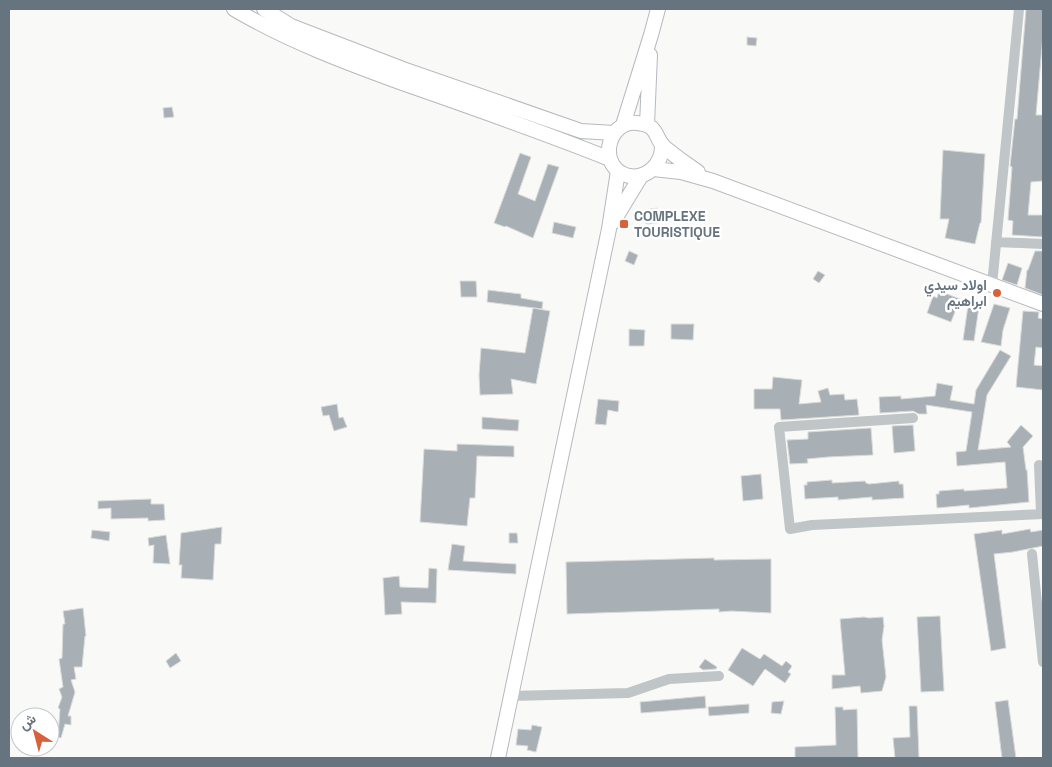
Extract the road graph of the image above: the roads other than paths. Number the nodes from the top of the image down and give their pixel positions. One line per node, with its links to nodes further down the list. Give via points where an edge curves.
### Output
1 (234, 9): 9 (main road, via 292,40)
2 (264, 9): 7 (main road, via 291,26 403,70 581,131)
3 (658, 9): 5 (main road)
4 (1019, 9): 13 (street)
5 (651, 35): 6 (main road); 7 (main road)
6 (647, 125): 7 (main road, via 636,122); 8 (main road)
7 (618, 129): 9 (main road, via 608,146)
8 (662, 144): 10 (main road, via 660,159); 11 (main road)
9 (614, 165): 10 (main road, via 626,175); 12 (main road)
10 (647, 172): 11 (main road, via 681,172); 12 (main road)
11 (713, 181): 15 (main road)
12 (609, 229): 23 (main road)
13 (996, 242): 14 (street); 15 (street)
14 (1043, 244)
15 (992, 284): 16 (main road)
16 (1043, 304)
17 (913, 418): 19 (street, via 779,427 790,529 812,525)
18 (1039, 465): 19 (street)
19 (1042, 514)
20 (1032, 554): 21 (street)
21 (1043, 662)
22 (719, 676): 23 (street, via 669,679 628,693)
23 (511, 696): 24 (main road)
24 (498, 758): 25 (street)
25 (504, 758)

